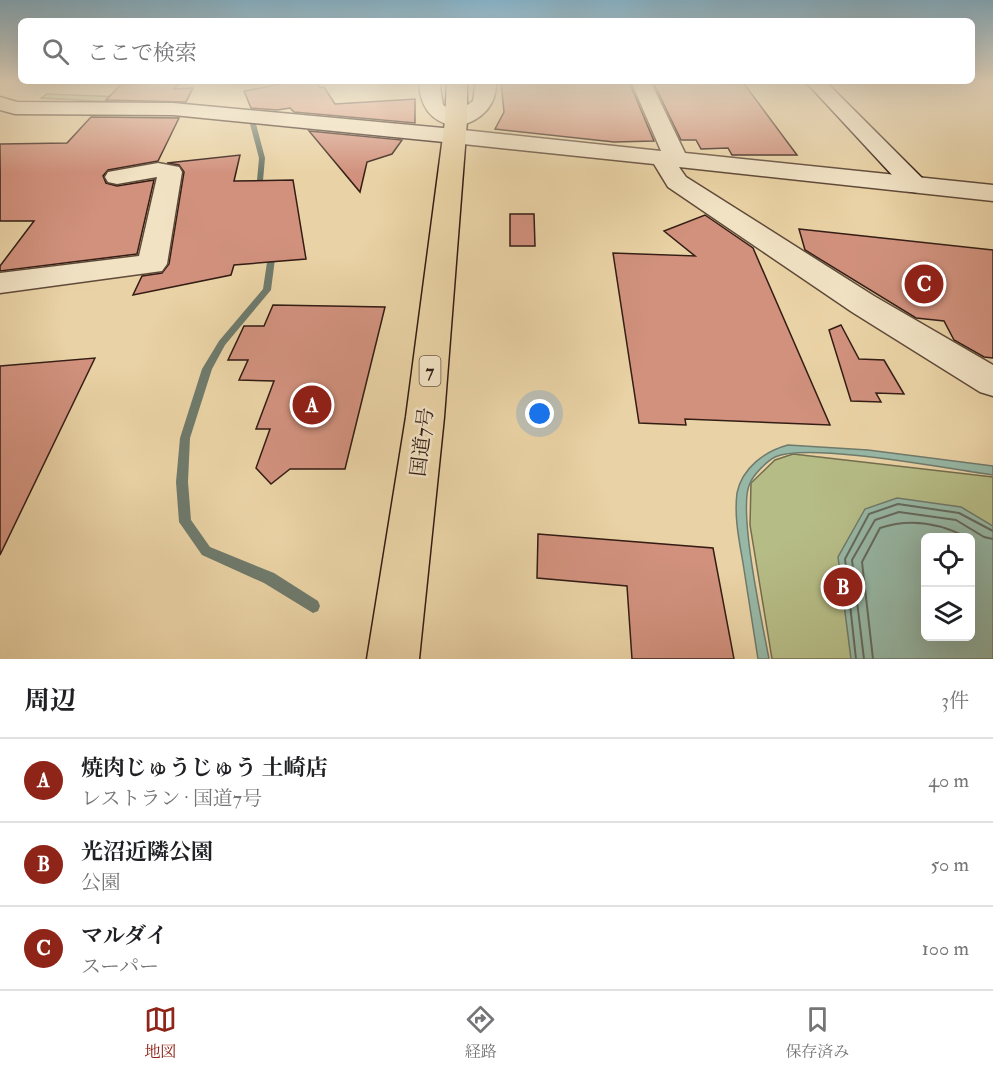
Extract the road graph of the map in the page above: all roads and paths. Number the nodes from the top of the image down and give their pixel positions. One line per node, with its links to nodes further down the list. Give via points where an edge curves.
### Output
1 (212, 112): 7 (street)
2 (437, 112): 7 (street)
3 (456, 112): 7 (highway, 国道7号 / 7)
4 (477, 112): 7 (street)
5 (651, 112): 8 (street)
6 (844, 112): 10 (street)
7 (455, 129): 8 (street); 14 (highway, 国道7号 / 7, via 425,417)
8 (669, 159): 10 (street); 13 (street, via 677,182 863,304)
9 (117, 177): 12 (street, via 159,170 170,172 152,264)
10 (915, 184): 11 (street)
11 (993, 193)
12 (0, 283)
13 (993, 382)
14 (393, 659)

